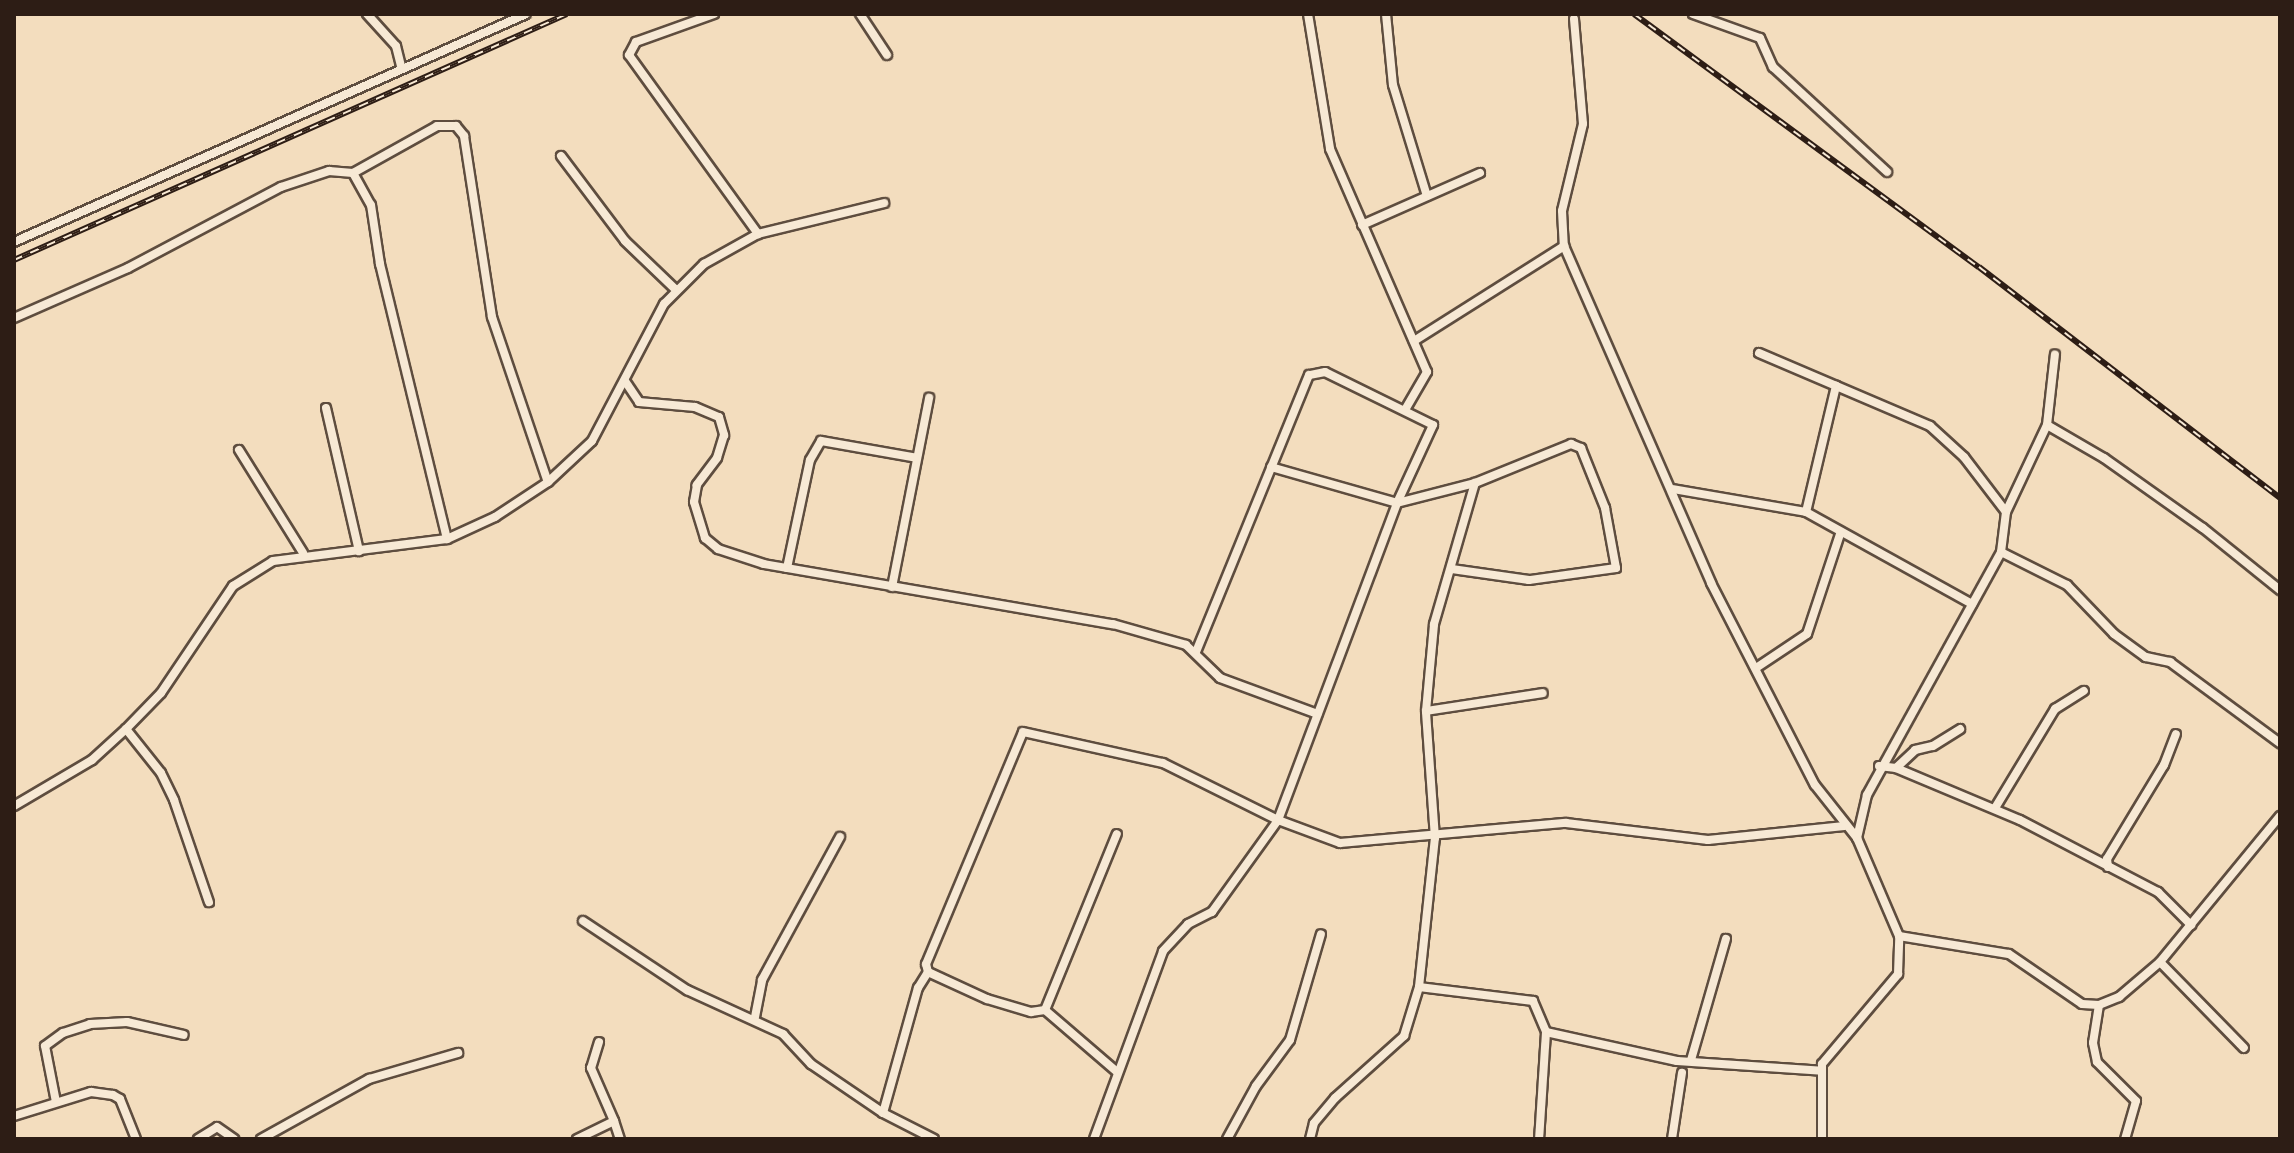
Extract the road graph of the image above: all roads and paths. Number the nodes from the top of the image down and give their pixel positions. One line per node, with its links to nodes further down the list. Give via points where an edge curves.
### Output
1 (367, 14): 10 (street, via 396,46)
2 (526, 14): 10 (street)
3 (714, 14): 18 (street, via 636,42 629,55)
4 (860, 14): 9 (street)
5 (1308, 14): 17 (street, via 1330,149)
6 (1386, 14): 15 (street, via 1393,85)
7 (1693, 14): 12 (street, via 1760,38 1773,67)
8 (1574, 19): 20 (street, via 1583,124 1562,211)
9 (887, 55)
10 (401, 66): 19 (street)
11 (561, 156): 21 (street, via 625,241)
12 (1887, 172)
13 (353, 173): 22 (street, via 329,171 281,187 128,268); 35 (street, via 437,126 456,126 464,136 492,317); 42 (street, via 371,205 380,264)
14 (1480, 173): 15 (street)
15 (1427, 196): 17 (street)
16 (884, 203): 18 (street)
17 (1362, 225): 23 (street)
18 (758, 234): 21 (street, via 704,264)
19 (14, 242)
20 (1564, 246): 23 (street); 37 (street)
21 (675, 289): 26 (street)
22 (14, 318)
23 (1414, 341): 30 (street, via 1427,372)
24 (1759, 353): 27 (street)
25 (2055, 354): 31 (street)
26 (625, 381): 35 (street, via 592,441); 46 (street, via 639,402 695,407 719,417 724,435 717,458 697,485 694,502 705,538 718,549)
27 (1836, 386): 39 (street); 40 (street, via 1930,426 1964,457)
28 (929, 398): 33 (street)
29 (326, 408): 43 (street)
30 (1405, 410): 34 (street, via 1325,372 1309,375); 38 (street, via 1433,425 1433,435)
31 (2047, 425): 40 (street); 49 (street, via 2193,520)
32 (239, 450): 45 (street)
33 (917, 458): 46 (street, via 821,441 810,460); 48 (street)
34 (1271, 467): 38 (street); 51 (street)
35 (548, 482): 42 (street, via 495,517)
36 (1475, 483): 38 (street); 47 (street); 47 (street, via 1559,447 1581,448 1605,508 1616,568 1529,580)
37 (1673, 489): 39 (street); 52 (street, via 1711,583)
38 (1397, 503): 56 (street)
39 (1806, 512): 41 (street)
40 (2006, 512): 44 (street)
41 (1840, 534): 50 (street); 52 (street, via 1807,634)
42 (447, 539): 43 (street)
43 (359, 551): 45 (street)
44 (2001, 552): 50 (street); 60 (street, via 2067,585 2114,634 2146,657 2170,662)
45 (303, 553): 57 (street, via 273,561 233,586 161,693)
46 (787, 568): 48 (street)
47 (1452, 569): 55 (street, via 1434,624)
48 (892, 587): 51 (street, via 1113,624)
49 (2280, 590)
50 (1972, 604): 61 (street)
51 (1196, 652): 56 (street, via 1211,672 1233,685)
52 (1756, 668): 67 (street, via 1815,785)
53 (2084, 691): 64 (street, via 2055,709)
54 (1543, 693): 55 (street)
55 (1426, 711): 70 (street)
56 (1318, 714): 66 (street)
57 (126, 729): 63 (street, via 92,760); 73 (street, via 161,773 174,800)
58 (1960, 729): 62 (street, via 1915,750)
59 (2176, 734): 72 (street, via 2164,765 2107,859)
60 (2280, 743)
61 (1879, 766): 62 (street); 71 (street)
62 (1896, 768): 64 (street)
63 (14, 806)
64 (1995, 808): 72 (street)
65 (2280, 816): 75 (street)
66 (1278, 820): 70 (street, via 1340,843); 80 (street, via 1163,763 1023,732 926,964); 91 (street, via 1212,912 1188,924 1163,951)
67 (1844, 826): 70 (street, via 1708,840 1566,823); 71 (street)
68 (1117, 834): 83 (street)
69 (840, 837): 84 (street, via 762,980)
70 (1435, 838): 81 (street)
71 (1857, 838): 77 (street)
72 (2108, 867): 75 (street, via 2158,892)
73 (209, 902)
74 (583, 921): 84 (street, via 687,990)
75 (2191, 925): 79 (street)
76 (1321, 934): 106 (street, via 1290,1040)
77 (1899, 936): 82 (street, via 2009,954 2082,1004); 92 (street, via 1898,974 1822,1064)
78 (1726, 939): 90 (street)
79 (2160, 962): 82 (street, via 2119,997); 88 (street)
80 (928, 972): 83 (street, via 987,999 1031,1012); 95 (street, via 914,999)
81 (1419, 987): 85 (street, via 1533,1001); 107 (street, via 1404,1036 1335,1098 1314,1123)
82 (2099, 1005): 111 (street, via 2093,1043 2097,1062 2136,1101)
83 (1045, 1010): 91 (street)
84 (755, 1017): 95 (street)
85 (1546, 1032): 90 (street); 108 (street)
86 (184, 1035): 94 (street, via 127,1022 90,1024 63,1033 45,1046)
87 (599, 1042): 97 (street, via 591,1068)
88 (2244, 1048)
89 (458, 1053): 101 (street, via 369,1079)
90 (1691, 1060): 92 (street)
91 (1116, 1071): 105 (street)
92 (1822, 1071): 110 (street)
93 (1682, 1073): 109 (street)
94 (56, 1102): 96 (street); 98 (street, via 91,1092 113,1095 120,1099)
95 (883, 1113): 104 (street)
96 (14, 1116)
97 (614, 1121): 102 (street); 103 (street)
98 (136, 1139)
99 (198, 1139): 100 (street, via 217,1127)
100 (234, 1139)
101 (261, 1139)
102 (577, 1139)
103 (620, 1139)
104 (934, 1139)
105 (1094, 1139)
106 (1227, 1139)
107 (1310, 1139)
108 (1539, 1139)
109 (1672, 1139)
110 (1822, 1139)
111 (2125, 1139)

